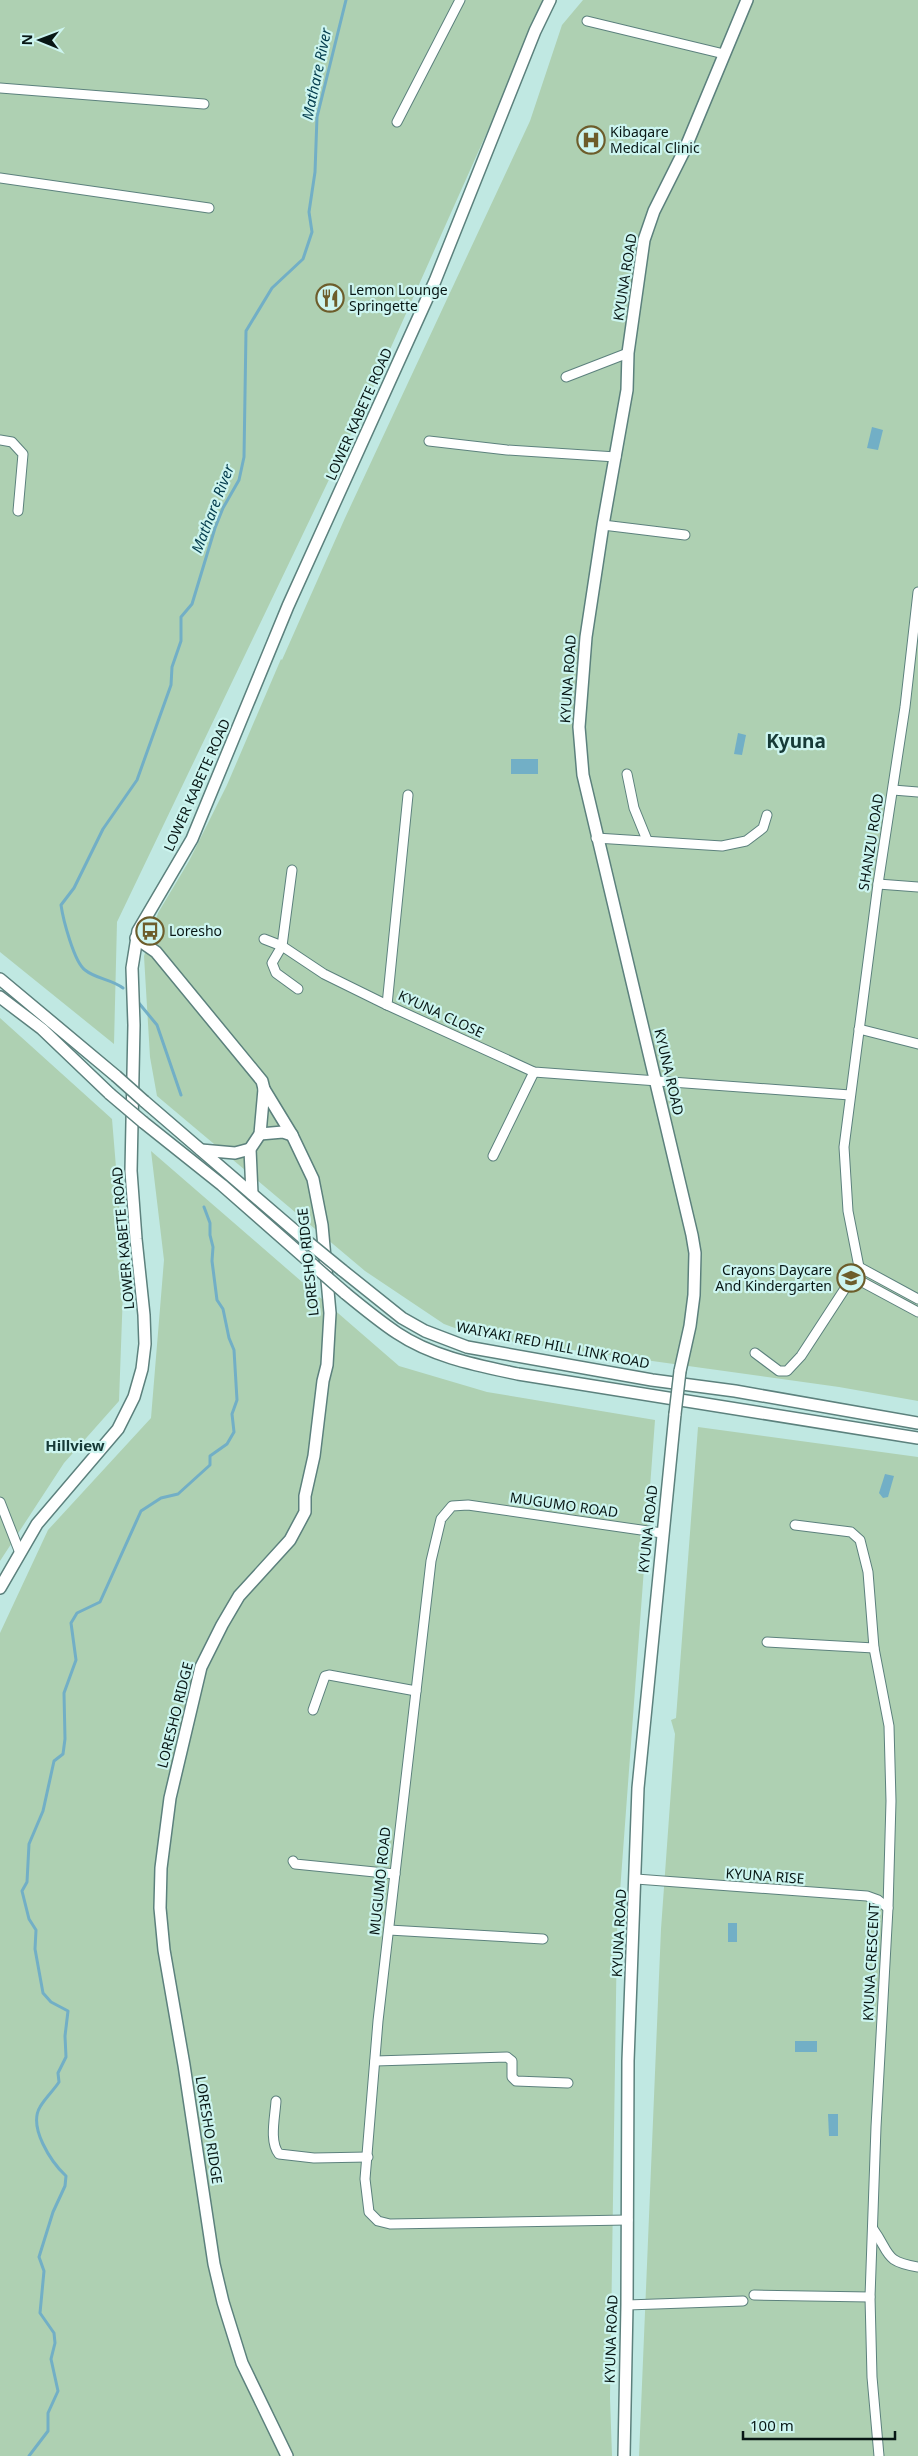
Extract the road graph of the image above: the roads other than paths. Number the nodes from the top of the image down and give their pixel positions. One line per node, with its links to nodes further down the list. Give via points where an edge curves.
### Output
1 (460, 0): 8 (street)
2 (550, 0): 32 (main road, LOWER KABETE ROAD, via 434,281 288,606 192,839 144,918)
3 (747, 0): 5 (main road, KYUNA ROAD)
4 (588, 21): 5 (street)
5 (724, 54): 11 (main road, KYUNA ROAD, via 644,240)
6 (0, 88): 7 (street)
7 (204, 104)
8 (396, 122)
9 (0, 178): 10 (street)
10 (209, 208)
11 (628, 353): 12 (street); 15 (main road, KYUNA ROAD, via 627,390)
12 (566, 377)
13 (0, 440): 16 (street, via 12,442 24,454)
14 (428, 440): 15 (street, via 507,450)
15 (616, 457): 17 (main road, KYUNA ROAD)
16 (18, 511)
17 (603, 525): 18 (street); 27 (main road, KYUNA ROAD, via 586,637 579,727 583,775)
18 (685, 534)
19 (918, 592): 20 (street, SHANZU ROAD)
20 (917, 607): 21 (street, SHANZU ROAD)
21 (914, 664): 23 (street, SHANZU ROAD)
22 (627, 774): 28 (street, via 634,808)
23 (893, 790): 24 (street); 30 (street, SHANZU ROAD)
24 (918, 792)
25 (408, 795): 38 (street, KYUNA CLOSE)
26 (767, 815): 28 (street, via 763,828 746,841 722,846)
27 (596, 838): 28 (street); 42 (main road, KYUNA ROAD)
28 (647, 840)
29 (292, 870): 34 (street)
30 (878, 884): 31 (street); 39 (street, SHANZU ROAD)
31 (918, 887)
32 (136, 938): 43 (main road, LORESHO RIDGE, via 156,952 262,1081); 60 (main road, LOWER KABETE ROAD, via 132,968 131,1171 144,1315 142,1369 134,1398 118,1429 53,1504)
33 (264, 939): 34 (street)
34 (282, 946): 36 (street, via 272,963 273,968); 38 (street, via 318,971)
35 (0, 979): 48 (main road, WAIYAKI RED HILL LINK ROAD, bridge)
36 (298, 989)
37 (0, 997): 56 (main road, bridge, via 345,1294 398,1334 466,1364)
38 (387, 1005): 41 (street, KYUNA CLOSE)
39 (859, 1029): 40 (street); 44 (street, SHANZU ROAD)
40 (918, 1044)
41 (534, 1072): 42 (street, KYUNA CLOSE); 49 (street)
42 (657, 1081): 44 (street); 59 (main road, KYUNA ROAD, bridge, via 695,1253 690,1326 680,1371)
43 (264, 1089): 45 (main road); 46 (main road, LORESHO RIDGE)
44 (850, 1095): 51 (street, SHANZU ROAD, via 844,1181)
45 (260, 1134): 46 (main road); 47 (main road)
46 (292, 1134): 83 (main road, LORESHO RIDGE, via 312,1179 322,1225 330,1313 328,1365 314,1456 304,1512 296,1529 290,1540 239,1596 202,1666 170,1798 160,1908 214,2264 242,2363)
47 (250, 1149): 48 (main road, via 235,1153); 50 (main road)
48 (201, 1150): 50 (main road, WAIYAKI RED HILL LINK ROAD)
49 (493, 1156)
50 (252, 1194): 55 (main road, WAIYAKI RED HILL LINK ROAD, bridge, via 402,1318 467,1347)
51 (856, 1272): 52 (street); 53 (street); 54 (street, via 800,1356 787,1370 779,1371)
52 (918, 1299)
53 (918, 1312)
54 (755, 1353)
55 (918, 1423)
56 (918, 1438)
57 (0, 1502): 60 (street)
58 (795, 1525): 63 (street, KYUNA CRESCENT, via 851,1532 860,1540 869,1582)
59 (662, 1533): 64 (street, MUGUMO ROAD, via 468,1505 452,1506 441,1519 432,1552); 68 (main road, KYUNA ROAD, via 638,1788)
60 (20, 1553): 61 (main road, LOWER KABETE ROAD)
61 (0, 1588)
62 (767, 1642): 63 (street)
63 (874, 1648): 69 (street, KYUNA CRESCENT, via 889,1726)
64 (416, 1691): 65 (street, via 329,1675 325,1676); 67 (street, MUGUMO ROAD)
65 (313, 1710)
66 (292, 1861): 67 (street, via 295,1864)
67 (395, 1874): 70 (street, MUGUMO ROAD)
68 (636, 1879): 69 (street, KYUNA RISE, via 867,1896); 76 (main road, KYUNA ROAD, via 628,2061)
69 (888, 1908): 77 (street, KYUNA CRESCENT)
70 (389, 1930): 71 (street); 72 (street, MUGUMO ROAD)
71 (543, 1939)
72 (375, 2061): 73 (street, via 507,2057 512,2062 512,2076 516,2081); 75 (street, MUGUMO ROAD)
73 (568, 2083)
74 (276, 2101): 75 (street, via 274,2140 279,2154 314,2158)
75 (368, 2157): 76 (street, MUGUMO ROAD, via 365,2179 369,2212 378,2221 390,2224)
76 (628, 2220): 82 (main road, KYUNA ROAD)
77 (873, 2229): 78 (street, via 892,2260); 80 (street, KYUNA CRESCENT)
78 (918, 2266)
79 (754, 2295): 80 (street)
80 (870, 2297): 85 (street, KYUNA CRESCENT, via 872,2377)
81 (743, 2301): 82 (street)
82 (628, 2305): 84 (main road, KYUNA ROAD)
83 (288, 2456)
84 (624, 2456)
85 (879, 2456)

